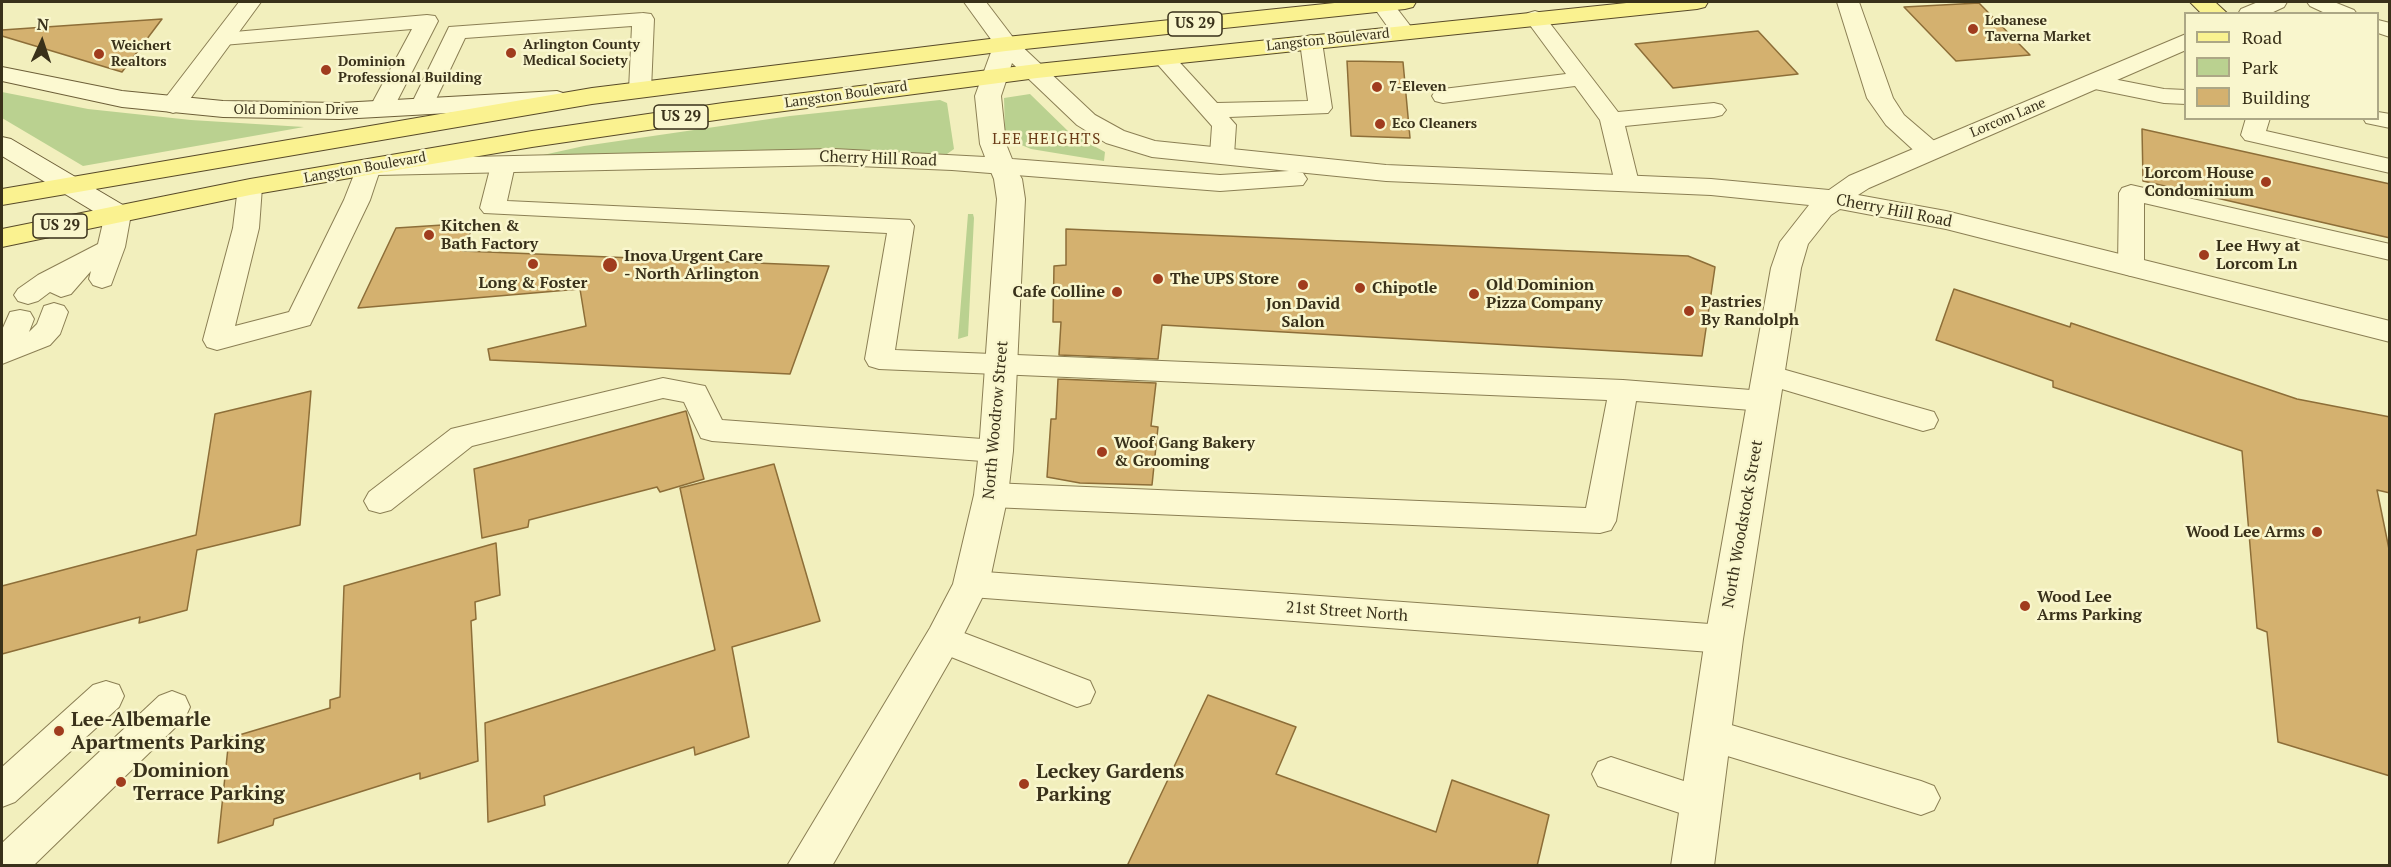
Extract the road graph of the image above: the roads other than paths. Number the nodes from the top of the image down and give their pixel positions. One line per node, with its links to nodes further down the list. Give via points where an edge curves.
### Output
1 (250, 2): 14 (street)
2 (975, 2): 17 (street, Cherry Hill Road)
3 (1390, 2): 13 (street); 17 (main road, Langston Boulevard / US 29)
4 (1696, 2): 12 (main road, Langston Boulevard / US 29)
5 (1848, 2): 36 (street, via 1881,98 1895,120)
6 (2201, 2): 9 (main road)
7 (2276, 2): 10 (street)
8 (2317, 2): 11 (lane)
9 (2214, 12)
10 (2254, 12)
11 (2342, 12)
12 (1535, 17): 13 (main road, Langston Boulevard / US 29); 22 (lane)
13 (1403, 32): 15 (main road, Langston Boulevard / US 29)
14 (223, 39): 28 (street); 30 (lane, via 427,21)
15 (1311, 42): 18 (main road, Langston Boulevard / US 29); 31 (lane, via 1320,108)
16 (2184, 43): 23 (street, Lorcom Lane)
17 (1006, 44): 19 (street, Cherry Hill Road); 21 (street, North Woodrow Street); 24 (main road, Langston Boulevard / US 29)
18 (1163, 58): 19 (main road, Langston Boulevard / US 29); 31 (lane)
19 (1037, 71): 21 (main road, Langston Boulevard / US 29); 37 (street, Cherry Hill Road, via 1075,111 1115,137 1160,150)
20 (2, 74): 28 (street, Old Dominion Drive)
21 (995, 76): 40 (main road, Langston Boulevard / US 29, via 624,125); 41 (street, North Woodrow Street, via 988,96 993,144)
22 (1581, 79): 26 (lane); 33 (lane)
23 (2093, 82): 27 (lane); 36 (street, Lorcom Lane)
24 (640, 90): 25 (main road, Langston Boulevard / US 29); 29 (lane, via 643,19 457,32)
25 (592, 96): 29 (street, Old Dominion Drive); 44 (main road, Langston Boulevard / US 29)
26 (1443, 96)
27 (2184, 97)
28 (172, 105): 30 (street, Old Dominion Drive, via 266,111)
29 (422, 107): 30 (street, Old Dominion Drive)
30 (381, 109)
31 (1211, 110): 37 (lane, via 1224,125)
32 (1714, 110): 33 (lane)
33 (1612, 120): 43 (lane)
34 (2257, 120): 39 (lane, via 2253,135)
35 (2, 145): 44 (street)
36 (1930, 152): 47 (street, Lorcom Lane, via 1879,172)
37 (1221, 155): 42 (street, Cherry Hill Road)
38 (503, 165): 40 (street, Cherry Hill Road); 41 (street, Cherry Hill Road, via 834,157); 57 (lane, via 494,208 901,226 879,359)
39 (2390, 166)
40 (369, 167): 45 (main road, Langston Boulevard / US 29); 45 (lane, via 357,201 300,318 217,340 246,228)
41 (1002, 167): 42 (street, Cherry Hill Road, via 1220,183); 57 (street, North Woodrow Street, via 1011,199)
42 (1386, 174): 43 (street, Cherry Hill Road)
43 (1627, 183): 47 (street, Cherry Hill Road)
44 (66, 185): 46 (main road, Langston Boulevard / US 29); 48 (street)
45 (250, 187): 48 (main road, Langston Boulevard / US 29)
46 (2, 197)
47 (1833, 199): 52 (street, Cherry Hill Road, via 1946,220); 58 (street, North Woodstock Street, via 1802,229 1789,253)
48 (118, 214): 49 (main road, Langston Boulevard / US 29); 50 (lane)
49 (2, 238)
50 (112, 247): 53 (lane); 54 (lane)
51 (2390, 252): 52 (lane, via 2131,193)
52 (2131, 267): 55 (street, Cherry Hill Road)
53 (102, 279)
54 (64, 290): 56 (lane, via 50,327 40,338); 56 (lane, via 48,281 24,307 11,341)
55 (2390, 332)
56 (2, 352)
57 (1001, 365): 59 (lane); 61 (street, North Woodrow Street)
58 (1766, 388): 59 (lane); 60 (lane); 66 (street, North Woodstock Street)
59 (1623, 390): 62 (lane, via 1600,521)
60 (1923, 420)
61 (996, 451): 62 (street, North Woodrow Street); 63 (lane, via 712,430 695,393 663,388 462,436)
62 (991, 495): 64 (street, North Woodrow Street)
63 (380, 501)
64 (971, 584): 65 (street, North Woodrow Street); 66 (lane, 21st Street North)
65 (943, 639): 67 (lane); 76 (street, North Woodrow Street)
66 (1724, 639): 70 (street, North Woodstock Street)
67 (1077, 692)
68 (106, 696): 72 (lane)
69 (172, 708): 75 (lane)
70 (1711, 735): 73 (lane); 74 (street, North Woodstock Street)
71 (1611, 774): 74 (lane)
72 (2, 790)
73 (1921, 798)
74 (1701, 803): 77 (street, North Woodstock Street)
75 (5, 866)
76 (808, 866)
77 (1692, 866)

